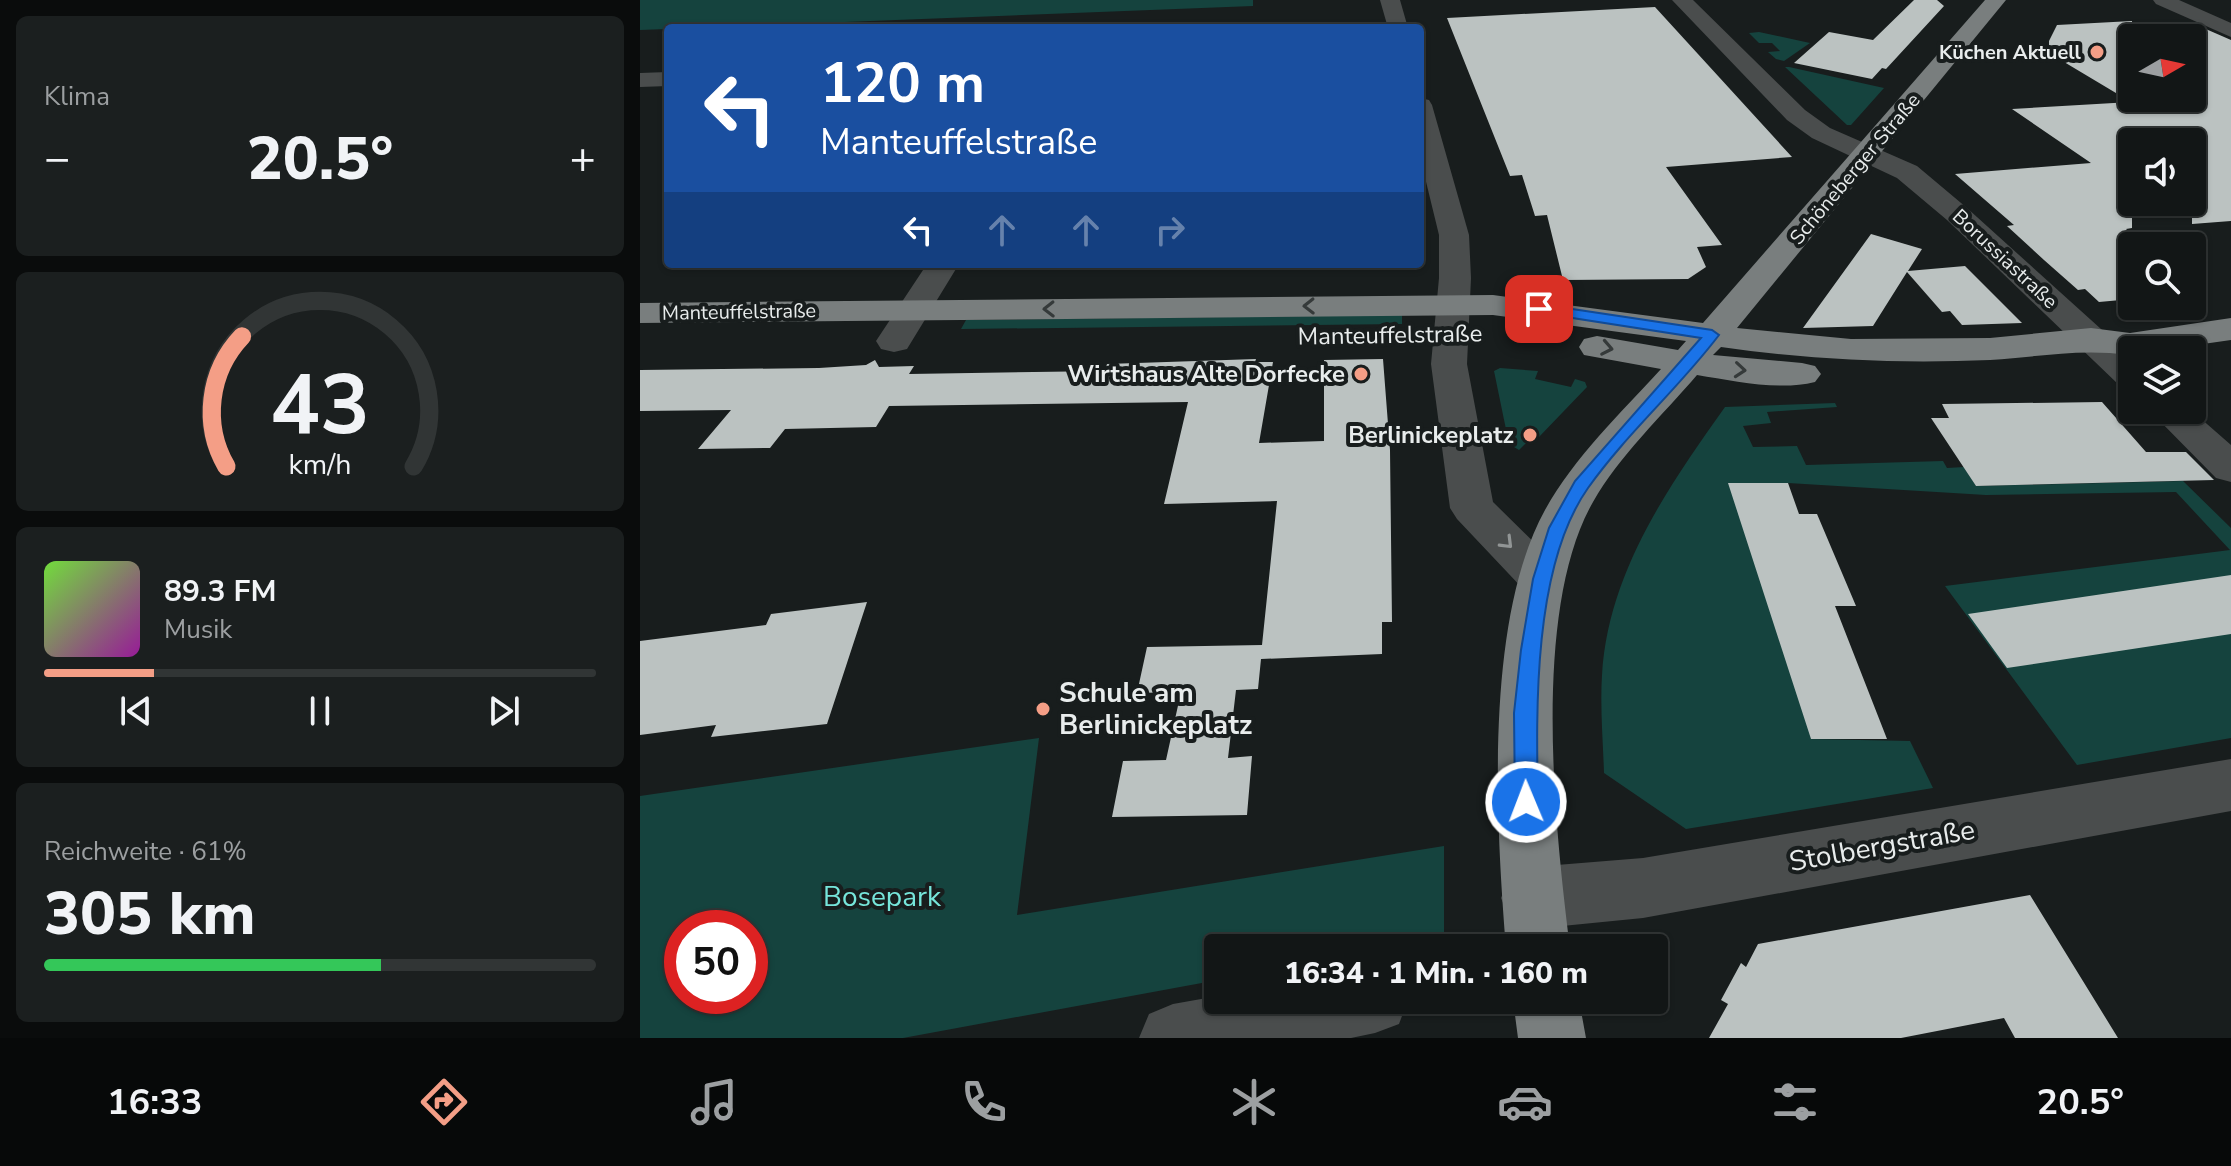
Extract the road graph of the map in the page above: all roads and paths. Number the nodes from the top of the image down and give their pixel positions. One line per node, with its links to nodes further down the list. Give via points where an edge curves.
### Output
1 (1390, 0): 5 (street)
2 (1682, 0): 10 (street, Borussiastraße, via 1796,115)
3 (1996, 0): 10 (main road, Schöneberger Straße)
4 (2163, 0): 6 (street)
5 (1397, 24)
6 (2231, 31)
7 (664, 79): 8 (street)
8 (640, 80)
9 (1424, 120): 15 (street, via 1454,235)
10 (1868, 154): 16 (main road, Schöneberger Straße); 19 (street, Borussiastraße, via 1907,172)
11 (940, 268): 12 (street)
12 (914, 310): 13 (main road, Manteuffelstraße); 15 (main road, Manteuffelstraße, one-way to 12); 17 (street)
13 (640, 313)
14 (2231, 329): 19 (main road, Manteuffelstraße)
15 (1451, 334): 16 (main road, Manteuffelstraße, via 1539,309); 17 (main road, Manteuffelstraße); 20 (main road, Manteuffelstraße, one-way to 20, via 1554,339); 23 (street, one-way to 23, via 1472,508)
16 (1712, 335): 19 (main road, Manteuffelstraße, via 1893,352 1990,349); 20 (main road, Schöneberger Straße)
17 (894, 341): 18 (main road, Manteuffelstraße)
18 (640, 344)
19 (2117, 355): 20 (main road, Manteuffelstraße, one-way to 19, via 1834,374 2012,370)
20 (1686, 363): 23 (main road, Schöneberger Straße, via 1581,485 1558,528)
21 (2183, 424): 22 (street)
22 (2231, 468)
23 (1542, 579): 25 (main road, Schöneberger Straße, via 1525,713)
24 (2231, 785): 25 (street, Stolbergstraße, via 1643,888)
25 (1535, 923)
26 (1301, 1014): 28 (street)
27 (1548, 1014): 29 (main road)
28 (1173, 1038)
29 (1552, 1038)

